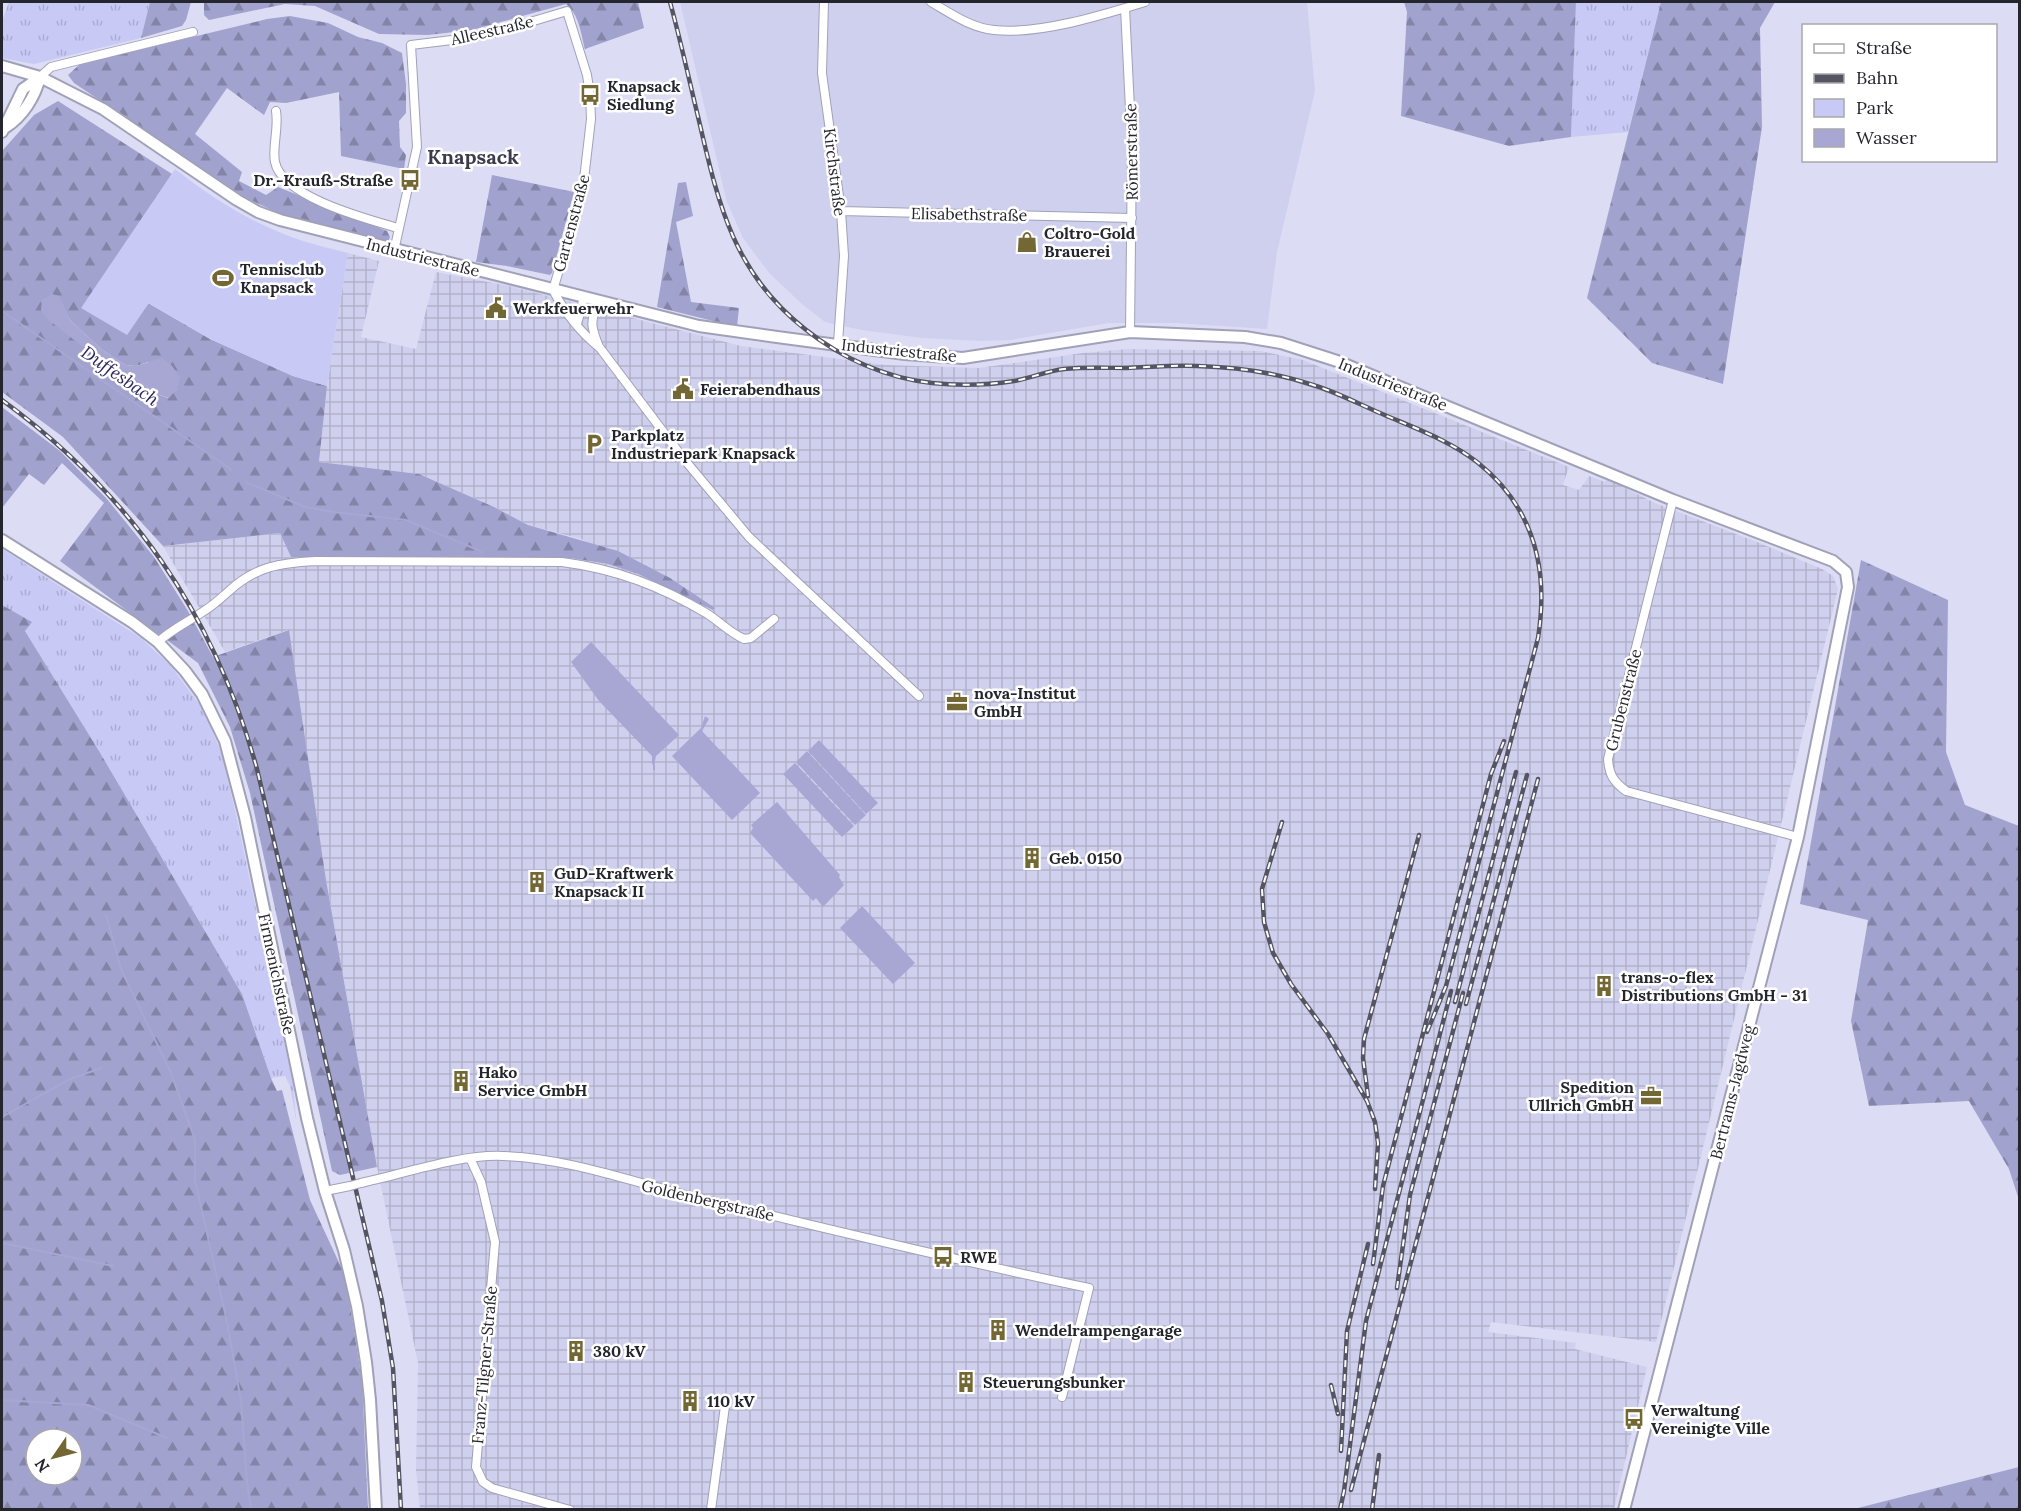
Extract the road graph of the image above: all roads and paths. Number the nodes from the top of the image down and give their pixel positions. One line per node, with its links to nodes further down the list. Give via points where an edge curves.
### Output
1 (824, 2): 11 (street, Kirchstraße, via 822,73)
2 (931, 2): 4 (street, via 977,26 1016,31)
3 (1145, 2): 4 (street)
4 (1125, 8): 12 (street, Römerstraße)
5 (570, 16): 13 (street, Alleestraße, via 567,11 490,34 411,45 417,147); 15 (street, Gartenstraße, via 587,75 591,119 583,188)
6 (193, 32): 8 (street, via 51,67)
7 (2, 66): 8 (main road, Industriestraße)
8 (40, 77): 10 (main road, via 23,89); 14 (main road, Industriestraße, via 103,109 258,212)
9 (276, 111): 13 (street, via 274,161 286,181 328,204)
10 (3, 130)
11 (842, 211): 12 (street, Elisabethstraße); 20 (street, Kirchstraße, via 844,256)
12 (1132, 218): 19 (street, Römerstraße)
13 (398, 228): 14 (street)
14 (394, 250): 15 (main road, Industriestraße)
15 (553, 290): 16 (main road, Industriestraße); 18 (street)
16 (584, 297): 17 (main road, Industriestraße); 18 (street)
17 (597, 300): 20 (main road, Industriestraße, via 699,326); 21 (street, via 591,329)
18 (577, 324): 21 (street)
19 (1130, 332): 20 (main road, Industriestraße, via 963,358); 22 (main road, Industriestraße, via 1245,337 1281,343 1337,361)
20 (838, 343)
21 (600, 348): 27 (street, via 748,537)
22 (1673, 500): 24 (main road, Industriestraße); 28 (street, Grubenstraße, via 1608,759 1609,771 1626,791)
23 (2, 540): 26 (main road, Firmenichstraße)
24 (1811, 551): 28 (main road, Bertrams-Jagdweg, via 1833,561 1845,572 1848,587)
25 (774, 619): 26 (street, via 751,638 744,639 708,614 660,589 587,566 545,562 287,562 259,571)
26 (158, 642): 30 (main road, Firmenichstraße, via 202,694 234,767)
27 (919, 696)
28 (1798, 837): 36 (main road, Bertrams-Jagdweg)
29 (470, 1158): 30 (street, Goldenbergstraße, bridge); 31 (street, Goldenbergstraße, via 501,1155 549,1161 923,1253 1089,1288); 34 (street, Franz-Tilgner-Straße, via 481,1182 495,1242 476,1467 483,1482 492,1488)
30 (325, 1191): 33 (main road, Firmenichstraße, via 344,1250 362,1334)
31 (1062, 1397)
32 (725, 1406): 35 (street)
33 (376, 1509)
34 (570, 1509)
35 (711, 1509)
36 (1624, 1509)

